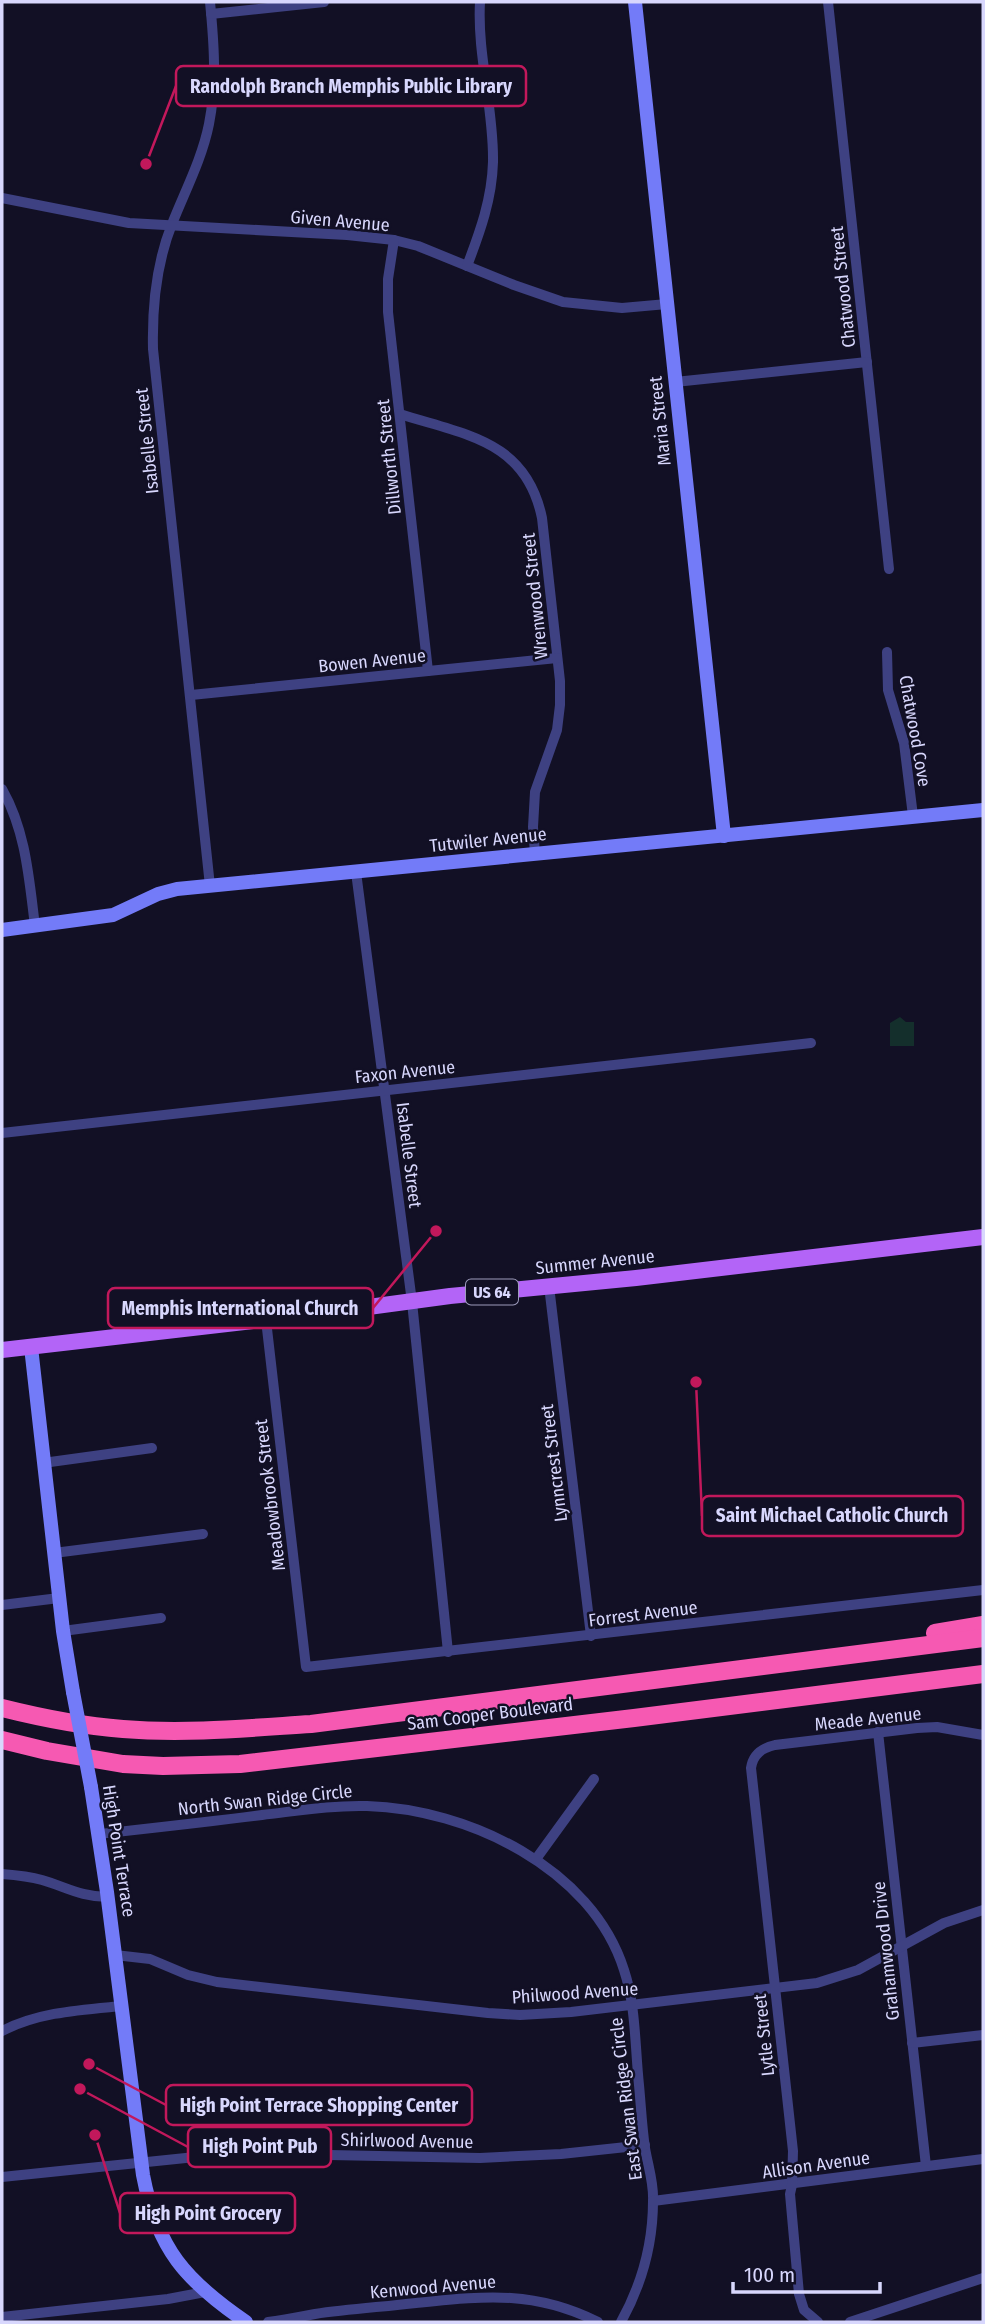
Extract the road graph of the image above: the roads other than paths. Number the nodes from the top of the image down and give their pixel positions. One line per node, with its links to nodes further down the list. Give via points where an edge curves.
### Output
1 (209, 2): 6 (street, Isabelle Street)
2 (324, 2): 6 (street)
3 (480, 2): 10 (street, via 493,161 484,217)
4 (635, 2): 11 (street, Maria Street)
5 (828, 2): 12 (street, Chatwood Street)
6 (211, 14): 8 (street, Isabelle Street, via 214,76 209,125)
7 (2, 198): 8 (street, Given Avenue, via 130,223)
8 (171, 226): 9 (street, Given Avenue); 19 (street, Isabelle Street, via 155,288 153,349)
9 (394, 240): 10 (street, Given Avenue); 14 (street, Dillworth Street, via 387,295)
10 (467, 266): 11 (street, Given Avenue, via 563,302 621,308)
11 (667, 304): 13 (street, Maria Street)
12 (867, 362): 13 (street); 15 (street, Chatwood Street)
13 (675, 382): 23 (street, Maria Street)
14 (400, 414): 17 (street, Wrenwood Street, via 498,449 512,458 530,481 542,517); 18 (street, Dillworth Street)
15 (889, 569)
16 (887, 652): 22 (street, Chatwood Cove, via 889,694 904,743)
17 (557, 658): 18 (street, Bowen Avenue); 24 (street, Wrenwood Street, via 560,705 551,751 535,792)
18 (428, 671): 19 (street, Bowen Avenue)
19 (191, 695): 26 (street, Isabelle Street)
20 (2, 789): 27 (street, via 14,810 26,856)
21 (983, 810): 22 (street, Tutwiler Avenue)
22 (913, 817): 23 (street, Tutwiler Avenue)
23 (724, 836): 24 (street, Tutwiler Avenue)
24 (535, 855): 25 (street, Tutwiler Avenue)
25 (356, 872): 26 (street, Tutwiler Avenue); 30 (street, Isabelle Street)
26 (210, 886): 27 (street, Tutwiler Avenue, via 158,894 113,915)
27 (35, 926): 28 (street, Tutwiler Avenue)
28 (2, 930)
29 (811, 1043): 30 (street, Faxon Avenue)
30 (385, 1090): 31 (street, Faxon Avenue); 34 (street, Isabelle Street)
31 (2, 1133)
32 (983, 1237): 33 (main road, Summer Avenue / US 64)
33 (549, 1286): 34 (main road, Summer Avenue / US 64); 48 (street, Lynncrest Street)
34 (412, 1302): 35 (main road, Summer Avenue / US 64); 50 (street, Isabelle Street)
35 (266, 1320): 36 (main road, Summer Avenue / US 64); 51 (street, Meadowbrook Street)
36 (31, 1347): 37 (main road, Summer Avenue / US 64); 39 (street, High Point Terrace)
37 (2, 1350)
38 (152, 1448): 39 (street)
39 (43, 1463): 41 (street, High Point Terrace)
40 (203, 1534): 41 (street)
41 (54, 1553): 43 (street, High Point Terrace)
42 (983, 1590): 48 (street, Forrest Avenue)
43 (59, 1598): 44 (street); 47 (street, High Point Terrace)
44 (2, 1605)
45 (161, 1618): 47 (street)
46 (983, 1625): 53 (highway)
47 (63, 1632): 62 (street, High Point Terrace, bridge)
48 (591, 1636): 50 (street, Forrest Avenue)
49 (983, 1638): 53 (highway, Sam Cooper Boulevard)
50 (448, 1652): 51 (street, Forrest Avenue)
51 (306, 1667)
52 (983, 1674): 54 (highway, Sam Cooper Boulevard)
53 (649, 1680): 56 (highway, Sam Cooper Boulevard, via 311,1724 216,1731 124,1729 55,1721)
54 (917, 1683): 55 (highway); 59 (highway, Sam Cooper Boulevard, via 240,1764 123,1764)
55 (983, 1685)
56 (2, 1708)
57 (878, 1732): 58 (street, Meade Avenue, via 937,1727); 60 (street, Meade Avenue, via 775,1745); 67 (street, Grahamwood Drive)
58 (983, 1734)
59 (2, 1740)
60 (757, 1753): 69 (street, Lytle Street, via 751,1768)
61 (594, 1779): 63 (street)
62 (99, 1834): 63 (street, North Swan Ridge Circle, via 369,1806 454,1822); 65 (street, High Point Terrace)
63 (536, 1859): 70 (street, East Swan Ridge Circle, via 568,1884 603,1925 625,1972)
64 (2, 1874): 65 (street, via 43,1880 88,1897)
65 (108, 1897): 68 (street, High Point Terrace)
66 (983, 1910): 67 (street, Philwood Avenue, via 944,1923)
67 (903, 1946): 69 (street, Philwood Avenue, via 847,1974); 74 (street, Grahamwood Drive)
68 (115, 1955): 70 (street, Philwood Avenue, via 150,1959 218,1982 488,2013 546,2014); 71 (street, High Point Terrace)
69 (775, 1990): 70 (street, Philwood Avenue); 80 (street, Lytle Street, via 793,2151)
70 (631, 2005): 75 (street, East Swan Ridge Circle)
71 (122, 2006): 72 (street, via 44,2015); 77 (street, High Point Terrace)
72 (2, 2031)
73 (983, 2035): 74 (street)
74 (912, 2043): 78 (street, Grahamwood Drive)
75 (645, 2145): 77 (street, Shirlwood Avenue, via 480,2158 246,2152); 81 (street, East Swan Ridge Circle)
76 (983, 2159): 78 (street, Allison Avenue)
77 (141, 2161): 79 (street, Shirlwood Avenue); 83 (street, High Point Terrace, via 149,2206 161,2235 180,2266)
78 (926, 2166): 80 (street, Allison Avenue)
79 (2, 2177)
80 (792, 2185): 81 (street, Allison Avenue); 89 (street, Lytle Street, via 799,2294 807,2314)
81 (653, 2201): 88 (street, East Swan Ridge Circle, via 643,2272)
82 (983, 2278): 90 (street)
83 (205, 2292): 84 (street); 85 (street, High Point Terrace)
84 (2, 2317)
85 (246, 2322)
86 (268, 2322): 87 (street, Kenwood Avenue, via 487,2296 518,2297 573,2309)
87 (598, 2322)
88 (621, 2322)
89 (818, 2322)
90 (850, 2322)

